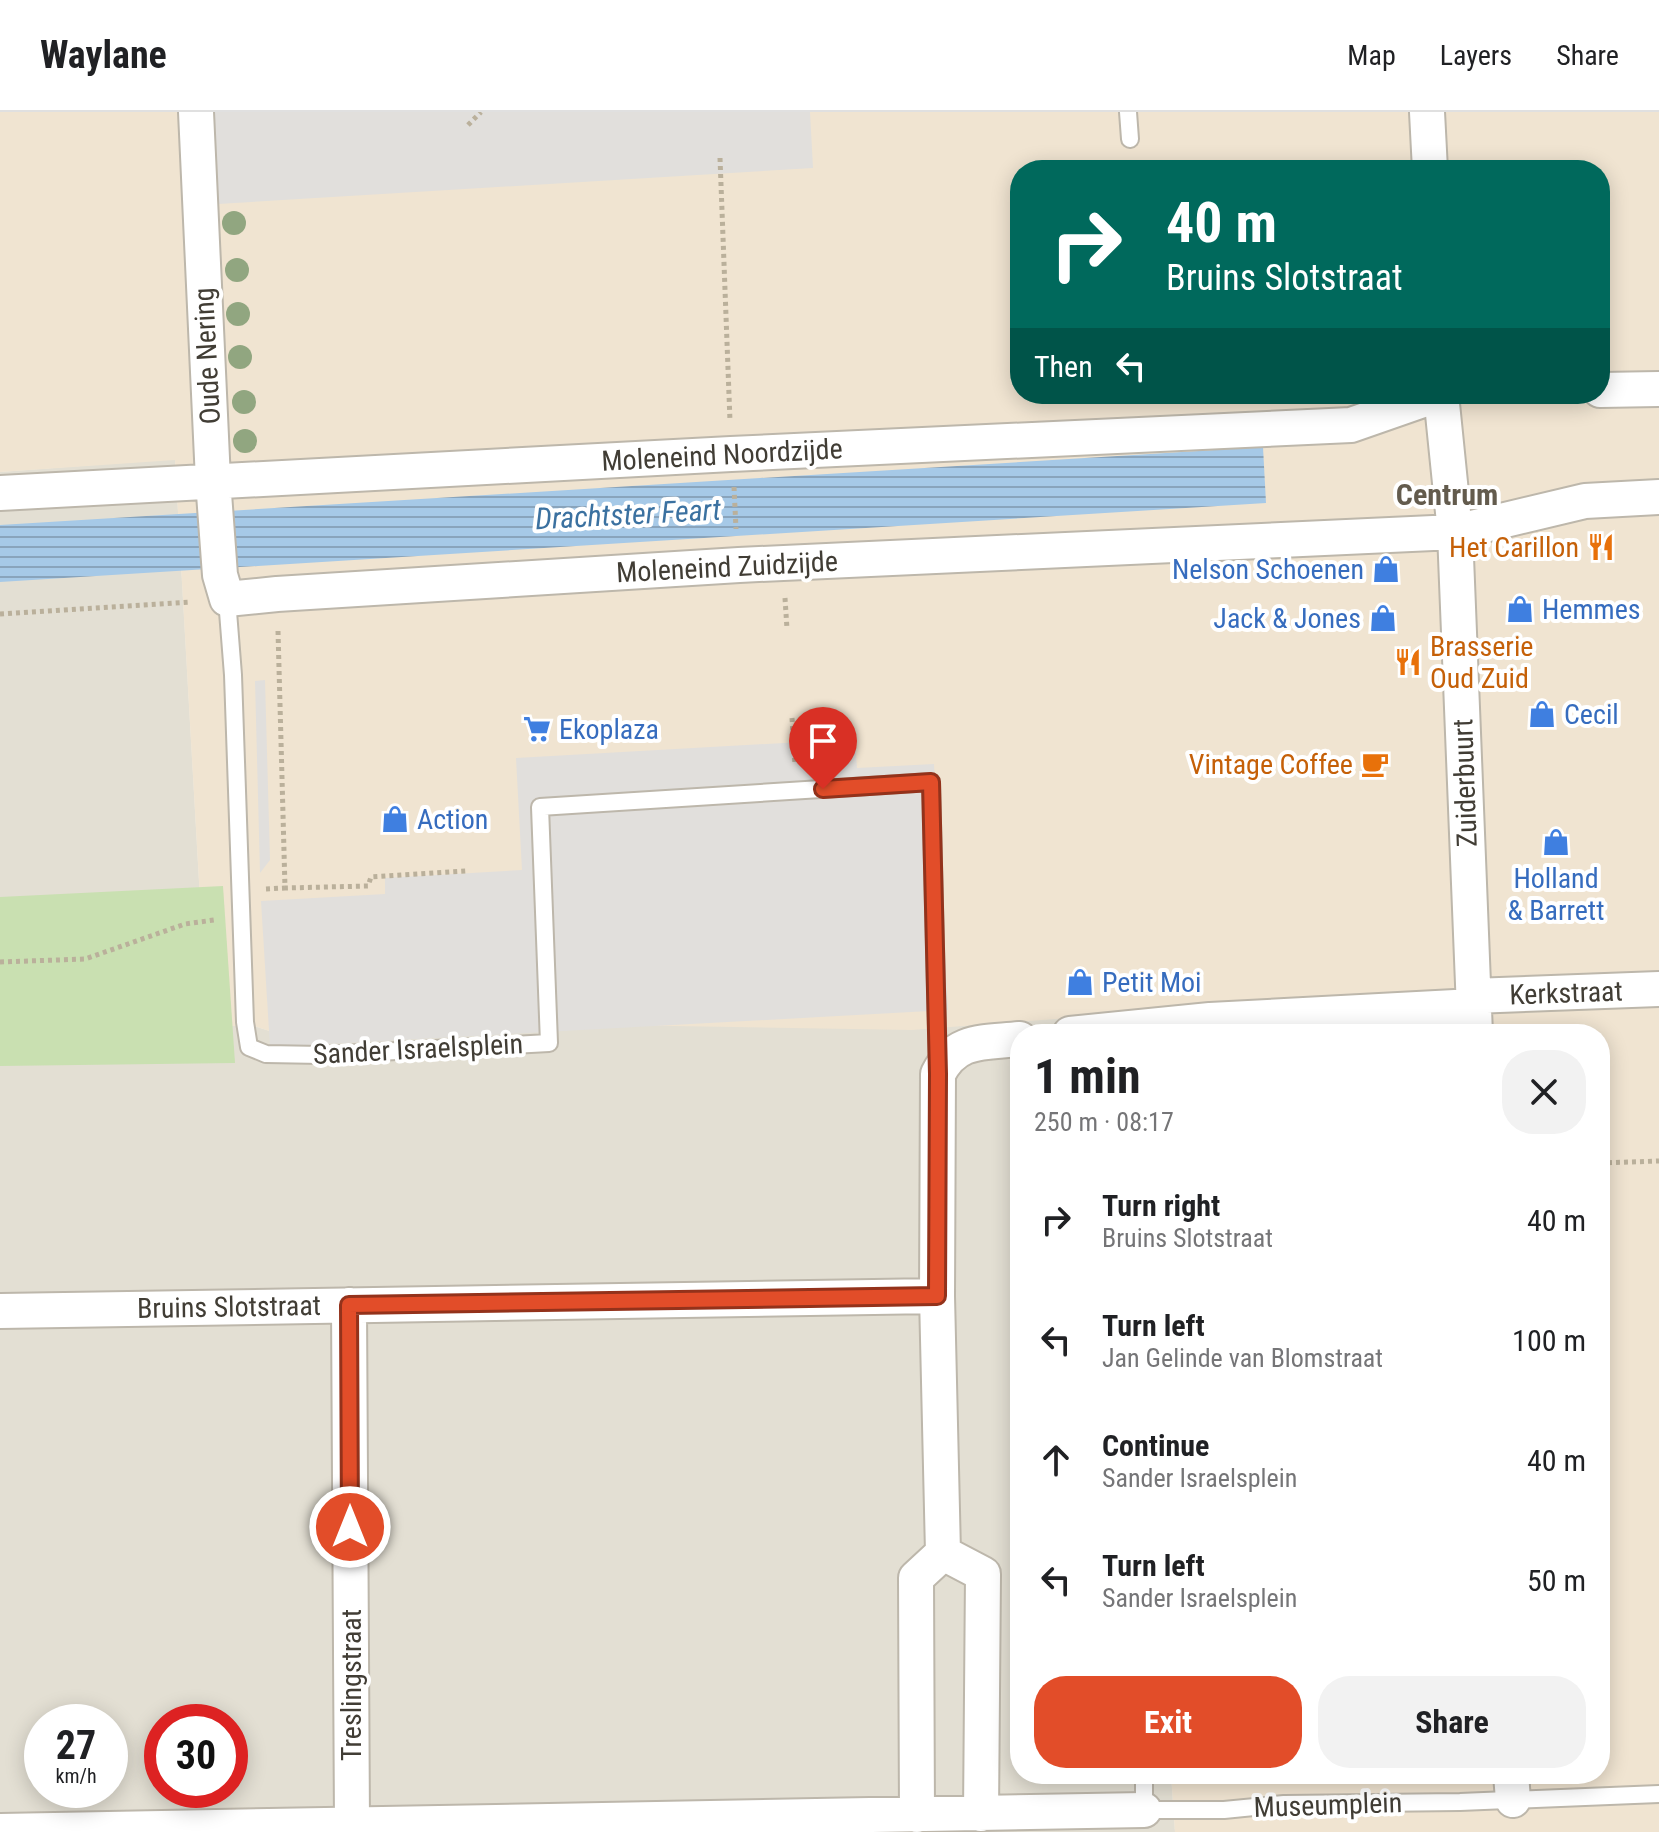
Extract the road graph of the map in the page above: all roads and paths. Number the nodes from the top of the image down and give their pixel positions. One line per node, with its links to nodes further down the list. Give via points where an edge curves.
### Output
1 (196, 112): 14 (street, Oude Nering)
2 (481, 112): 5 (path)
3 (1128, 112): 6 (lane)
4 (1427, 112): 8 (street)
5 (468, 125)
6 (1130, 139)
7 (720, 158): 13 (path)
8 (1429, 160)
9 (1659, 389): 10 (street)
10 (1610, 390)
11 (1411, 404): 13 (street, Moleneind Noordzijde, via 1351,425)
12 (1441, 404): 17 (street, Zuiderbuurt)
13 (731, 454): 14 (street, Moleneind Noordzijde); 18 (path)
14 (214, 492): 15 (street, Moleneind Noordzijde); 19 (street, Oude Nering)
15 (0, 493)
16 (1659, 497): 17 (street, Moleneind Zuidzijde, via 1585,501)
17 (1455, 532): 18 (street, Moleneind Zuidzijde); 28 (street, Zuiderbuurt)
18 (739, 565): 20 (street, Moleneind Zuidzijde)
19 (224, 587): 20 (street, Moleneind Zuidzijde); 21 (path); 25 (lane, Sander Israelsplein)
20 (277, 594): 24 (path, via 285,888 368,886 371,877)
21 (0, 614)
22 (792, 718): 23 (path)
23 (796, 790): 25 (lane, Sander Israelsplein, via 540,807 549,1043 322,1055 258,1051 246,1041); 31 (lane, Sander Israelsplein, via 931,782)
24 (467, 871)
25 (242, 916): 26 (path, via 185,924 85,959)
26 (0, 962)
27 (1659, 989): 28 (street, Kerkstraat)
28 (1474, 1012): 29 (street, Kerkstraat)
29 (1263, 1024)
30 (1010, 1040): 31 (street, via 956,1050)
31 (938, 1074): 34 (street)
32 (1659, 1161): 33 (path)
33 (1610, 1163)
34 (937, 1296): 35 (street, Bruins Slotstraat); 37 (street)
35 (349, 1305): 36 (street, Bruins Slotstraat); 44 (street, Treslingstraat)
36 (0, 1311)
37 (943, 1553): 42 (street, via 983,1574); 43 (street, via 916,1578)
38 (1144, 1784): 41 (lane)
39 (1512, 1787): 40 (lane, Museumplein); 41 (lane, Museumplein, via 1224,1810)
40 (1659, 1794)
41 (1144, 1810): 42 (street)
42 (981, 1814): 43 (street)
43 (917, 1815): 45 (street)
44 (352, 1824): 45 (street); 46 (street)
45 (717, 1825)
46 (0, 1831)

